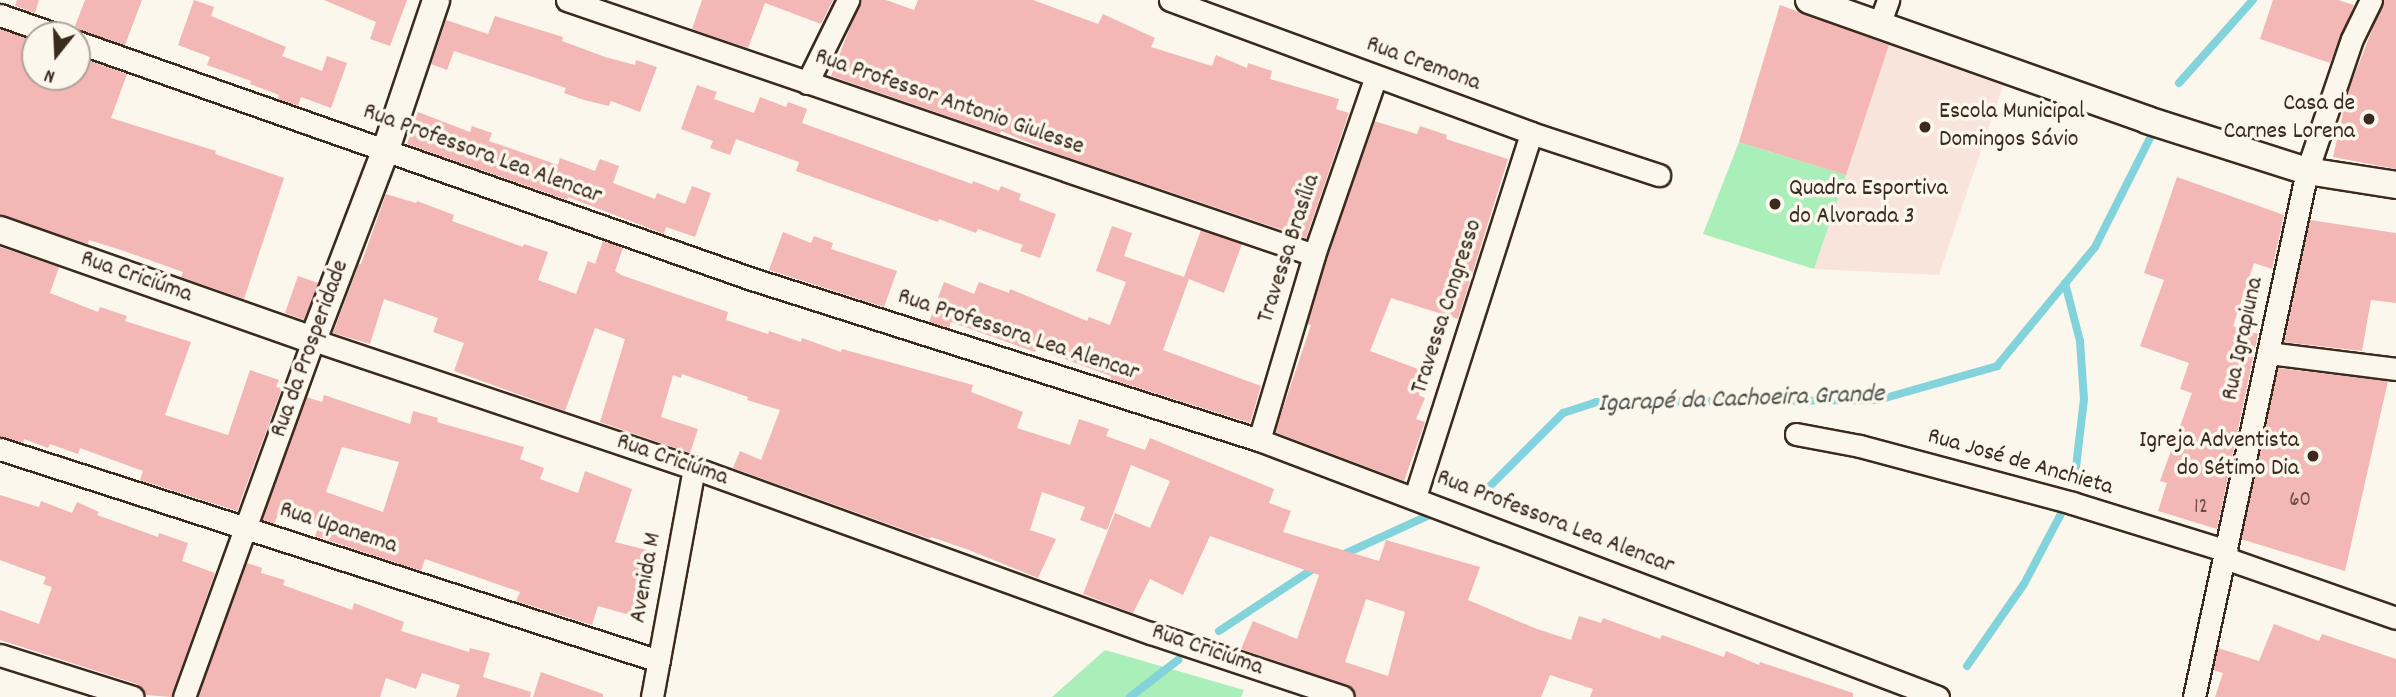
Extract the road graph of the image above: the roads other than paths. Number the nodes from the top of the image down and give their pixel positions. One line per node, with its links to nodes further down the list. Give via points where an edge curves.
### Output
1 (436, 0): 15 (street, Rua da Prosperidade)
2 (567, 0): 13 (street, Rua Professor Antonio Giulesse)
3 (848, 0): 13 (street)
4 (1170, 0): 12 (street, Rua Cremona)
5 (1809, 0): 10 (street)
6 (1888, 0): 10 (street)
7 (2371, 0): 16 (street, Rua Igrapiuna, via 2352,39)
8 (0, 15): 9 (street)
9 (21, 22)
10 (1879, 25): 16 (street)
11 (91, 47): 15 (street, Rua Professora Lea Alencar)
12 (1376, 76): 14 (street, Rua Cremona); 20 (street, Travessa Brasília)
13 (807, 83): 20 (street, Rua Professor Antonio Giulesse)
14 (1531, 133): 17 (street, Rua Cremona); 28 (street, Travessa Congresso)
15 (386, 149): 21 (street, Rua da Prosperidade); 25 (street, Rua Professora Lea Alencar, via 752,279)
16 (2307, 171): 18 (street); 22 (street, Rua Igrapiuna)
17 (1659, 175)
18 (2396, 185)
19 (0, 230): 21 (street, Rua Criciúma)
20 (1314, 255): 25 (street, Travessa Brasília)
21 (313, 340): 27 (street, Rua Criciúma); 29 (street, Rua da Prosperidade)
22 (2268, 353): 23 (street); 30 (street, Rua Igrapiuna)
23 (2396, 369)
24 (1797, 434): 30 (street, Rua José de Anchieta, via 1860,446 2072,503)
25 (1259, 440): 28 (street, Rua Professora Lea Alencar)
26 (0, 449): 29 (street, Rua Upanema)
27 (694, 468): 33 (street, Avenida M); 37 (street, Rua Criciúma, via 1151,633)
28 (1415, 497): 38 (street, Rua Professora Lea Alencar)
29 (245, 526): 33 (street, Rua Upanema); 35 (street, Rua da Prosperidade)
30 (2226, 555): 31 (street, Rua José de Anchieta); 39 (street, Rua Igrapiuna)
31 (2396, 618)
32 (0, 655): 34 (street)
33 (659, 661): 36 (street, Avenida M)
34 (133, 697)
35 (184, 697)
36 (652, 697)
37 (1343, 697)
38 (1938, 697)
39 (2194, 697)

